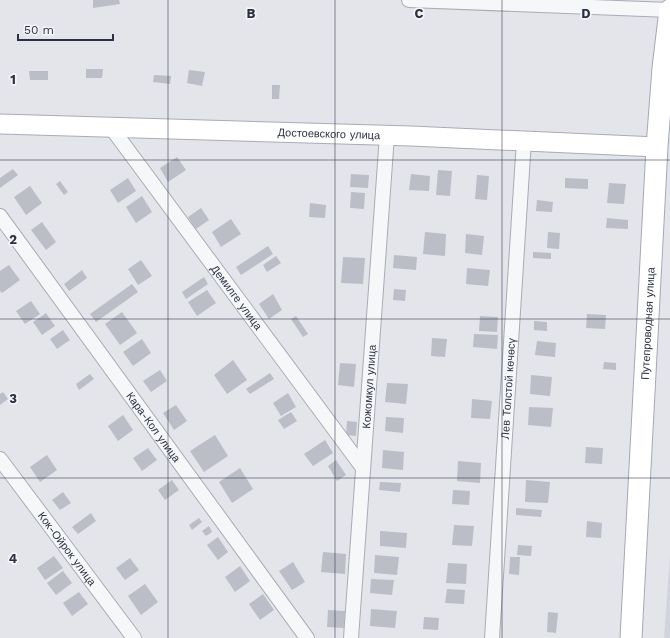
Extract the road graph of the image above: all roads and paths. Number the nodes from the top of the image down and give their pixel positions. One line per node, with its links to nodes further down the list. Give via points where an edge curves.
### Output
1 (409, 0): 2 (street)
2 (670, 10): 7 (main road, Путепроводная улица)
3 (0, 124): 4 (street, Достоевского улица)
4 (110, 126): 5 (street, Достоевского улица); 10 (street, Демилге улица)
5 (387, 135): 6 (street, Достоевского улица); 10 (street, Кожомкул улица)
6 (524, 140): 7 (street, Достоевского улица); 14 (street, Лев Толстой көчөсү)
7 (657, 147): 15 (main road, Путепроводная улица)
8 (0, 216): 12 (street, Кара-Кол улица)
9 (0, 459): 11 (street, Кок-Ойрок улица)
10 (363, 468): 13 (street, Кожомкул улица)
11 (134, 638)
12 (307, 638)
13 (351, 638)
14 (492, 638)
15 (631, 638)

